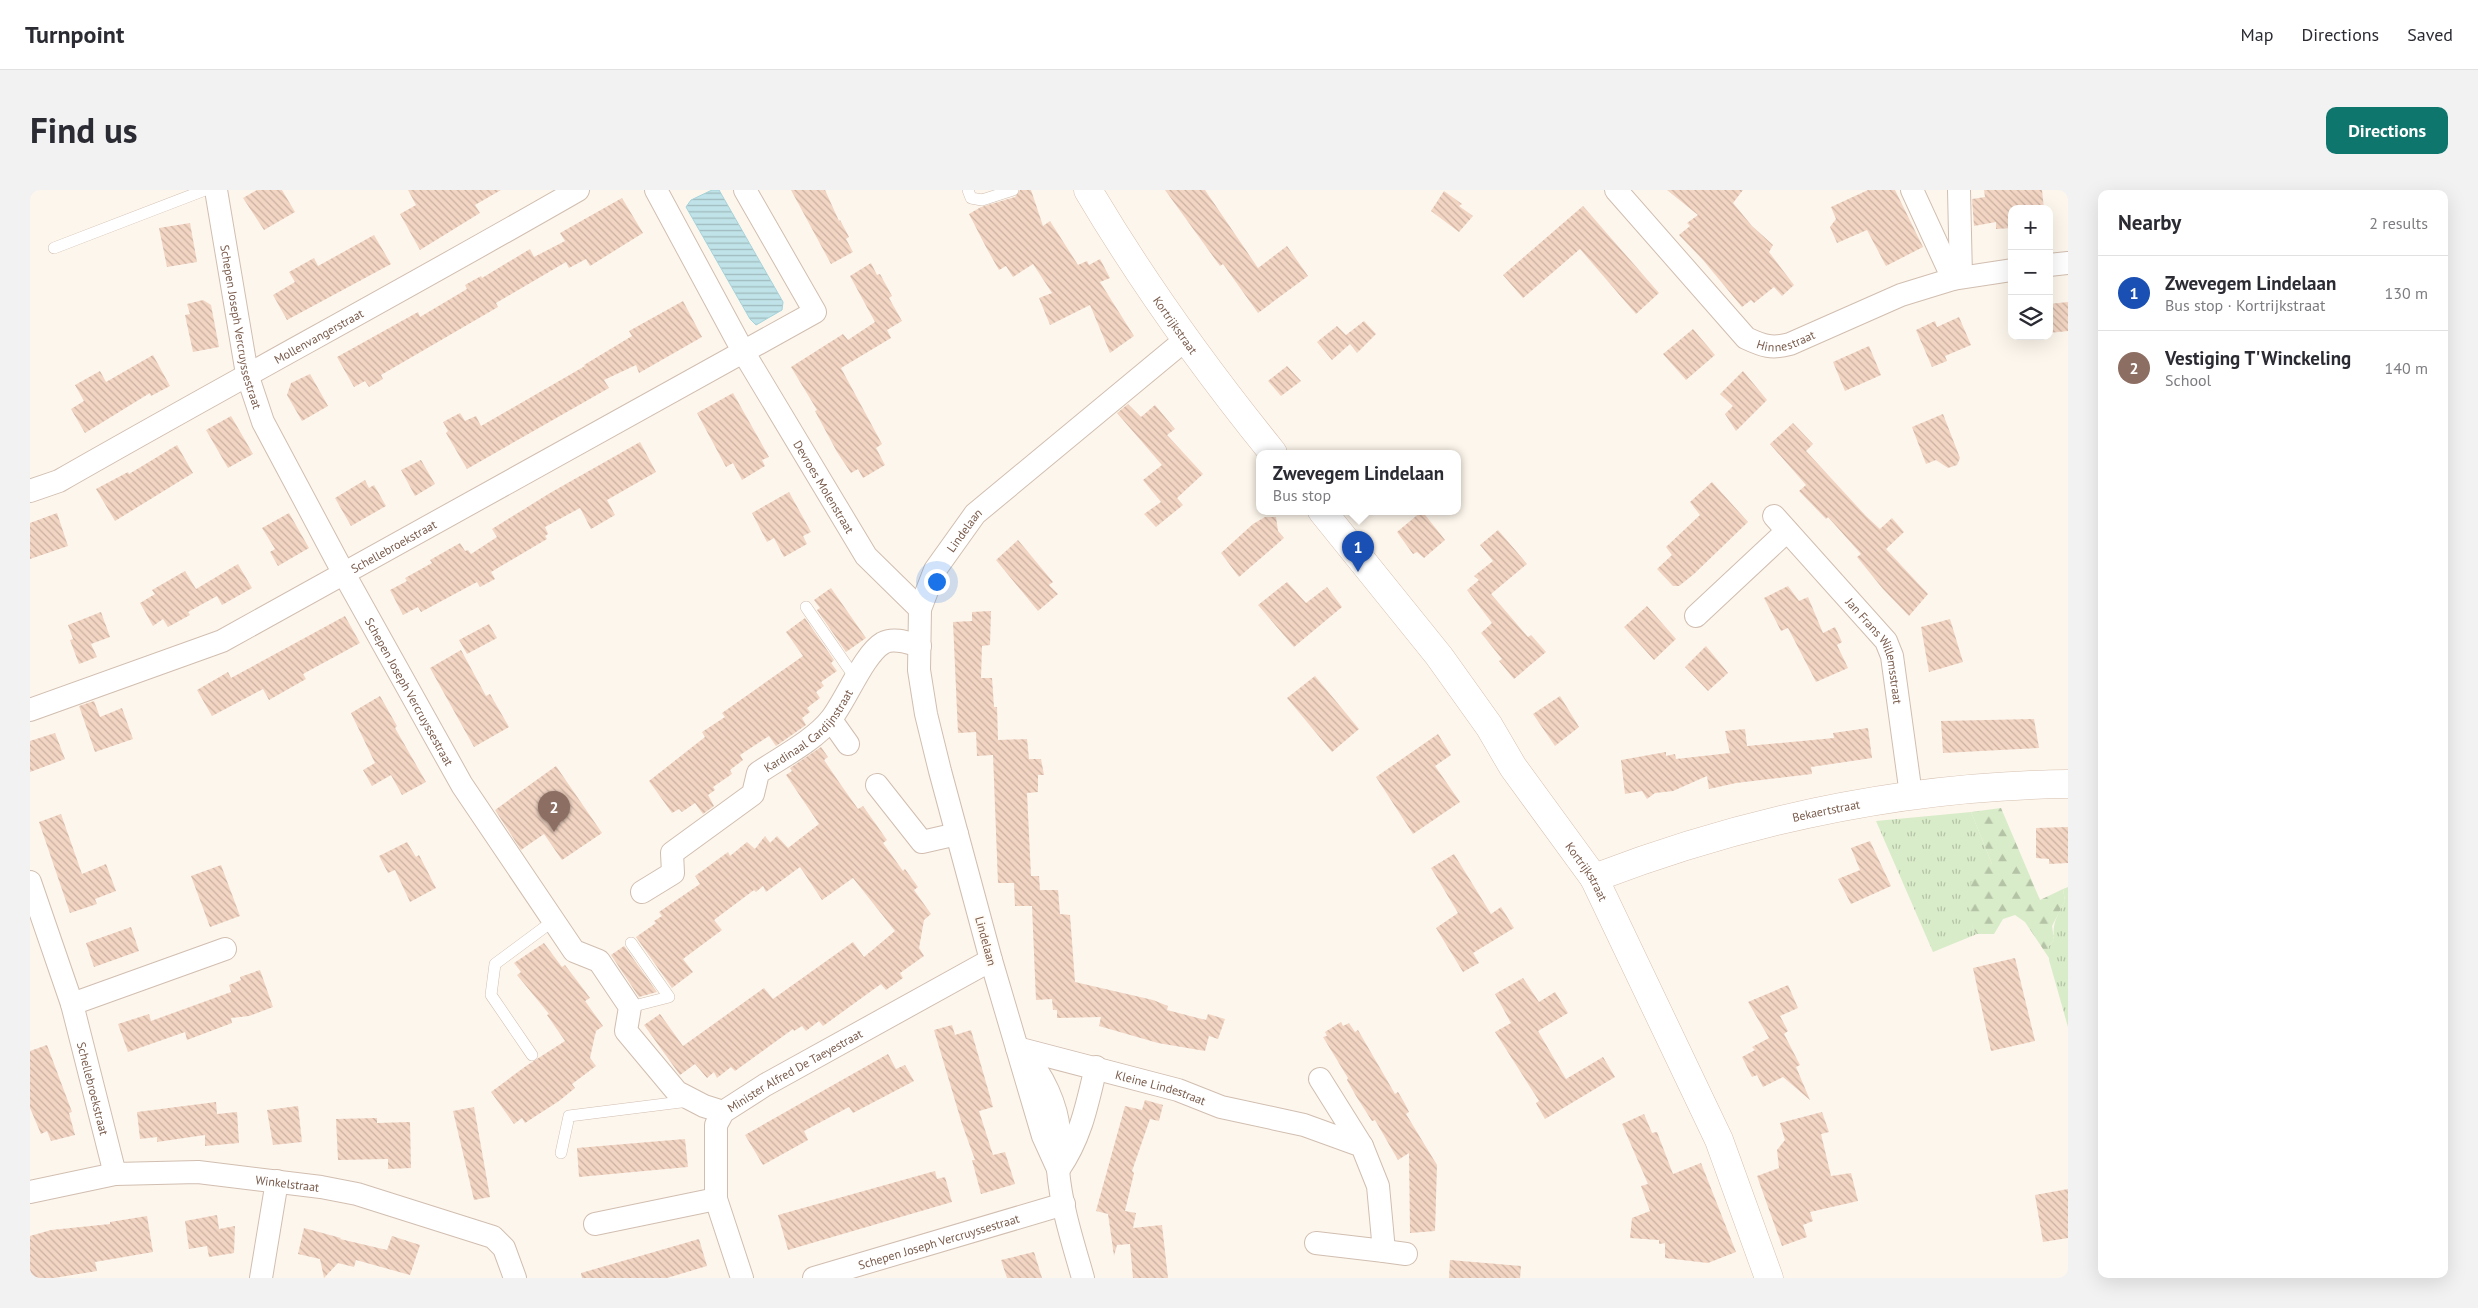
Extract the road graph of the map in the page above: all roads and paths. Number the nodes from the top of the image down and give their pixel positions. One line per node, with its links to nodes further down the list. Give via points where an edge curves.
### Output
1 (206, 190): 12 (lane)
2 (216, 190): 19 (street, Schepen Joseph Vercruyssestraat)
3 (578, 190): 19 (street, Mollenvangerstraat, via 416,284)
4 (656, 190): 18 (street, Devroes Molenstraat)
5 (745, 190): 18 (street, via 815,312)
6 (968, 190): 7 (lane, via 971,198 982,200)
7 (1013, 190)
8 (1088, 190): 17 (main road, Kortrijkstraat)
9 (1616, 190): 16 (street, Hinnestraat, via 1746,338 1764,347 1790,344 1901,294)
10 (1912, 190): 16 (street)
11 (1959, 190): 16 (street)
12 (54, 248)
13 (2068, 263): 14 (street)
14 (2053, 265)
15 (2008, 271): 16 (street, Hinnestraat)
16 (1957, 278)
17 (1185, 340): 20 (main road, Kortrijkstraat); 25 (street, Lindelaan, via 974,514 935,570)
18 (744, 353): 23 (street, Schellebroekstraat); 25 (street, Devroes Molenstraat, via 866,556)
19 (247, 374): 21 (street, Mollenvangerstraat, via 59,481); 23 (street, Schepen Joseph Vercruyssestraat, via 263,422)
20 (1271, 450)
21 (30, 491)
22 (1325, 515): 36 (main road, Kortrijkstraat, via 1439,656 1513,767)
23 (343, 572): 29 (street, Schellebroekstraat, via 222,641); 39 (street, Schepen Joseph Vercruyssestraat, via 462,785)
24 (806, 607): 28 (lane)
25 (920, 609): 27 (street, Lindelaan)
26 (1696, 616): 34 (street, Jan Frans Willemsstraat, via 1781,523 1886,641 1892,656)
27 (920, 646): 28 (street, Kardinaal Cardijnstraat, via 893,640 883,643 872,653); 35 (street, Lindelaan, via 919,670 926,714)
28 (856, 679): 30 (street, Kardinaal Cardijnstraat)
29 (30, 710)
30 (831, 720): 31 (street); 38 (street, Kardinaal Cardijnstraat, via 758,773 753,794 672,853 673,872)
31 (848, 744)
32 (2068, 784): 34 (main road, Bekaertstraat, via 1979,787)
33 (878, 785): 35 (street, via 925,848)
34 (1911, 795): 36 (main road, Bekaertstraat, via 1804,813 1654,855)
35 (957, 834): 42 (street, Lindelaan)
36 (1594, 878): 70 (main road, Kortrijkstraat, via 1719,1140)
37 (30, 882): 43 (street, Schellebroekstraat)
38 (642, 892)
39 (553, 921): 44 (street, Schepen Joseph Vercruyssestraat, via 574,951 599,961); 46 (lane, via 495,964 491,995)
40 (631, 943): 44 (lane, via 668,996)
41 (225, 948): 43 (street)
42 (991, 960): 45 (street, Lindelaan); 51 (street, Minister Alfred De Taeyestraat, via 765,1085)
43 (72, 1004): 56 (street, Schellebroekstraat)
44 (630, 1007): 49 (street, via 626,1032 677,1092)
45 (1017, 1048): 47 (street, Kleine Lindestraat); 55 (street, Lindelaan, via 1046,1084 1060,1131)
46 (532, 1055)
47 (1096, 1067): 52 (street, Kleine Lindestraat, via 1178,1090 1221,1107); 55 (street, via 1082,1125 1072,1150)
48 (1320, 1079): 50 (street)
49 (693, 1100): 51 (street); 54 (lane, via 569,1116)
50 (1335, 1102): 52 (street, via 1324,1107); 53 (street)
51 (723, 1112): 59 (street, Minister Alfred De Taeyestraat, via 716,1125)
52 (1304, 1125): 53 (street, Kleine Lindestraat)
53 (1362, 1146): 63 (street, via 1378,1186)
54 (561, 1153)
55 (1058, 1169): 60 (street, Lindelaan)
56 (115, 1174): 57 (street, Winkelstraat, via 198,1172); 58 (street, Winkelstraat)
57 (277, 1181): 65 (street); 66 (street, Winkelstraat, via 357,1194 493,1237 504,1248)
58 (30, 1192)
59 (716, 1199): 61 (street); 67 (street, Minister Alfred De Taeyestraat)
60 (1064, 1204): 68 (street, Schepen Joseph Vercruyssestraat); 69 (street, Lindelaan)
61 (595, 1224)
62 (1316, 1243): 63 (street)
63 (1384, 1252): 64 (street)
64 (1406, 1254)
65 (261, 1278)
66 (515, 1278)
67 (742, 1278)
68 (814, 1278)
69 (1083, 1278)
70 (1769, 1278)

